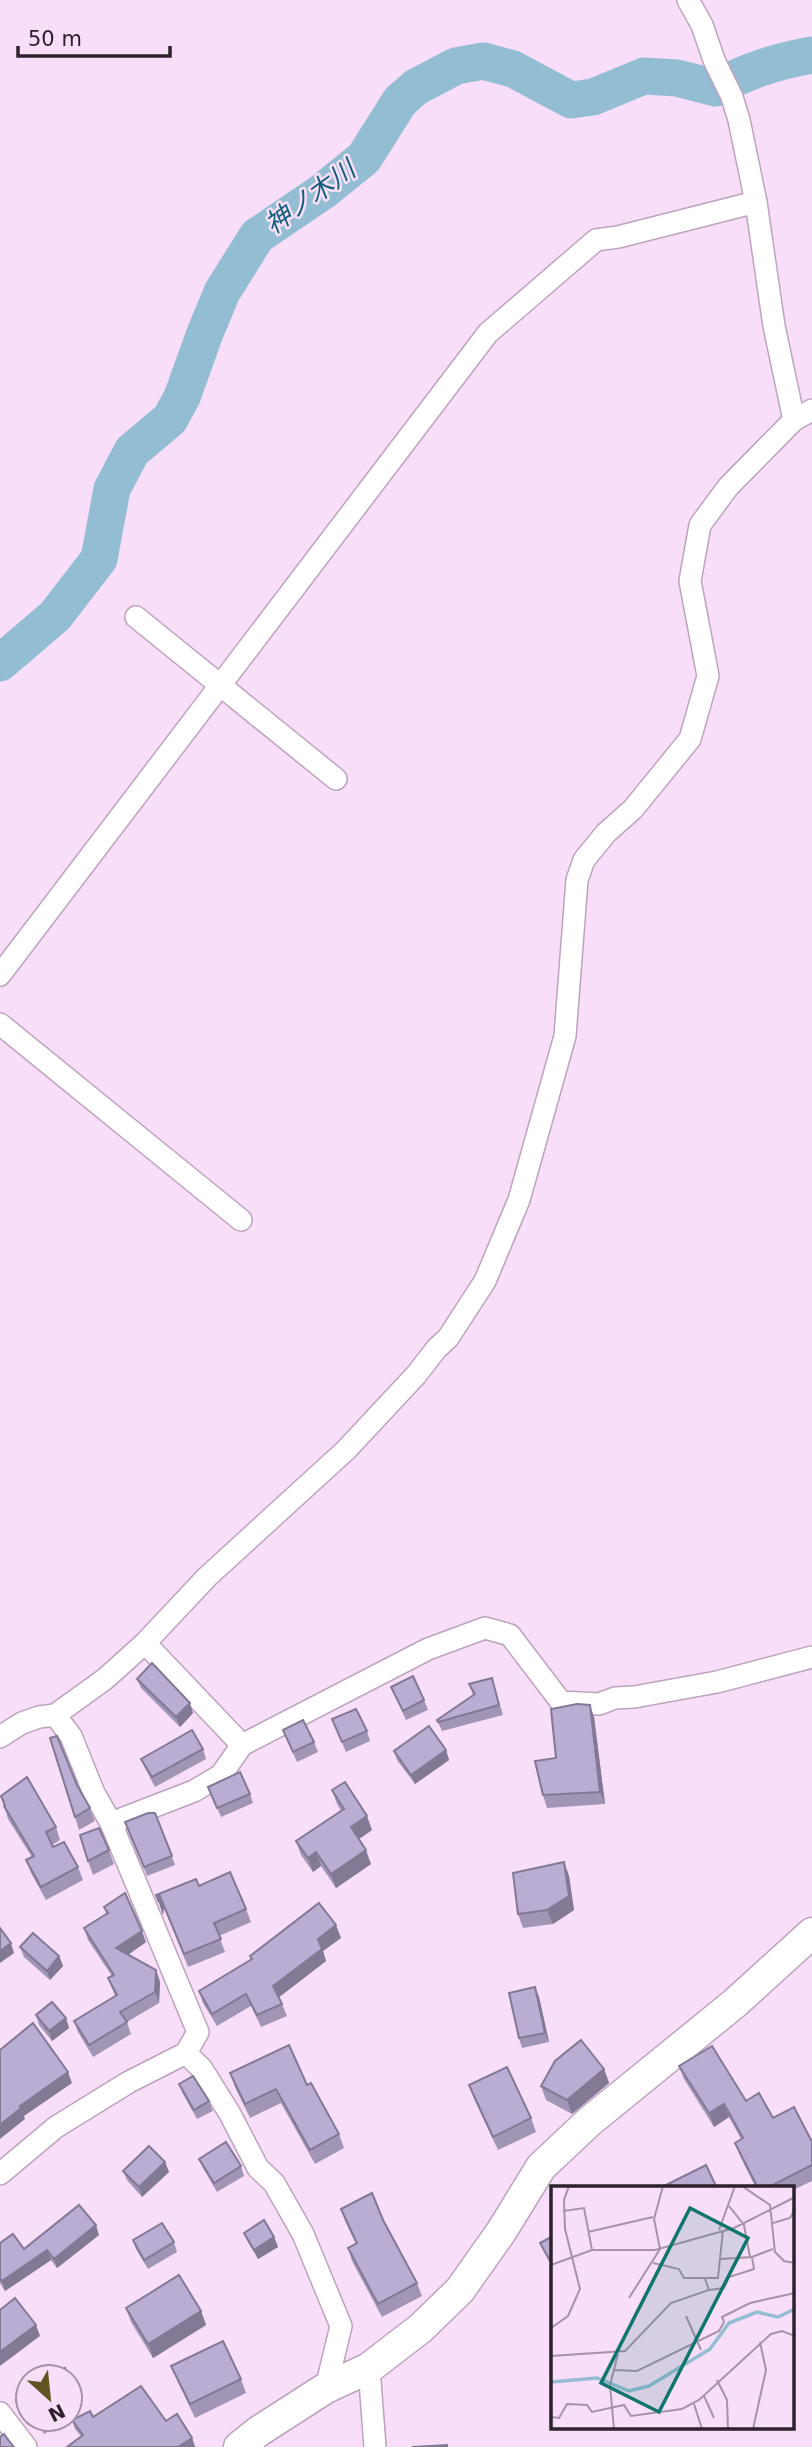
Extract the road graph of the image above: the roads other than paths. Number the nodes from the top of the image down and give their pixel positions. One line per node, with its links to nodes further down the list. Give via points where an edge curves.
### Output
1 (688, 0): 2 (street, via 733,97)
2 (756, 202): 3 (street, via 774,326); 5 (street, via 596,240 488,334)
3 (803, 415): 10 (street, via 728,487 701,525 691,581 708,676 701,706 690,739 584,860 577,880 565,1036 519,1200 485,1281 448,1338 408,1385 207,1577)
4 (136, 617): 5 (street)
5 (222, 684): 6 (street); 7 (street)
6 (336, 779)
7 (0, 975)
8 (0, 1024): 9 (street)
9 (241, 1220)
10 (145, 1643): 12 (street); 14 (street)
11 (812, 1657): 14 (street, via 718,1682 599,1704 561,1702 510,1635 485,1628 428,1649)
12 (55, 1715): 13 (street, via 22,1723); 15 (street, via 71,1736)
13 (0, 1737)
14 (242, 1745): 15 (street, via 221,1775 194,1791)
15 (111, 1823): 17 (street, via 198,2032)
16 (812, 1933): 19 (street, via 541,2167 460,2290 422,2328)
17 (186, 2053): 18 (street, via 56,2127); 20 (street, via 202,2069 258,2168 274,2183 341,2326)
18 (0, 2174)
19 (369, 2368): 20 (street); 24 (street)
20 (326, 2388): 23 (street)
21 (0, 2413): 22 (street)
22 (26, 2447)
23 (239, 2447)
24 (375, 2447)

